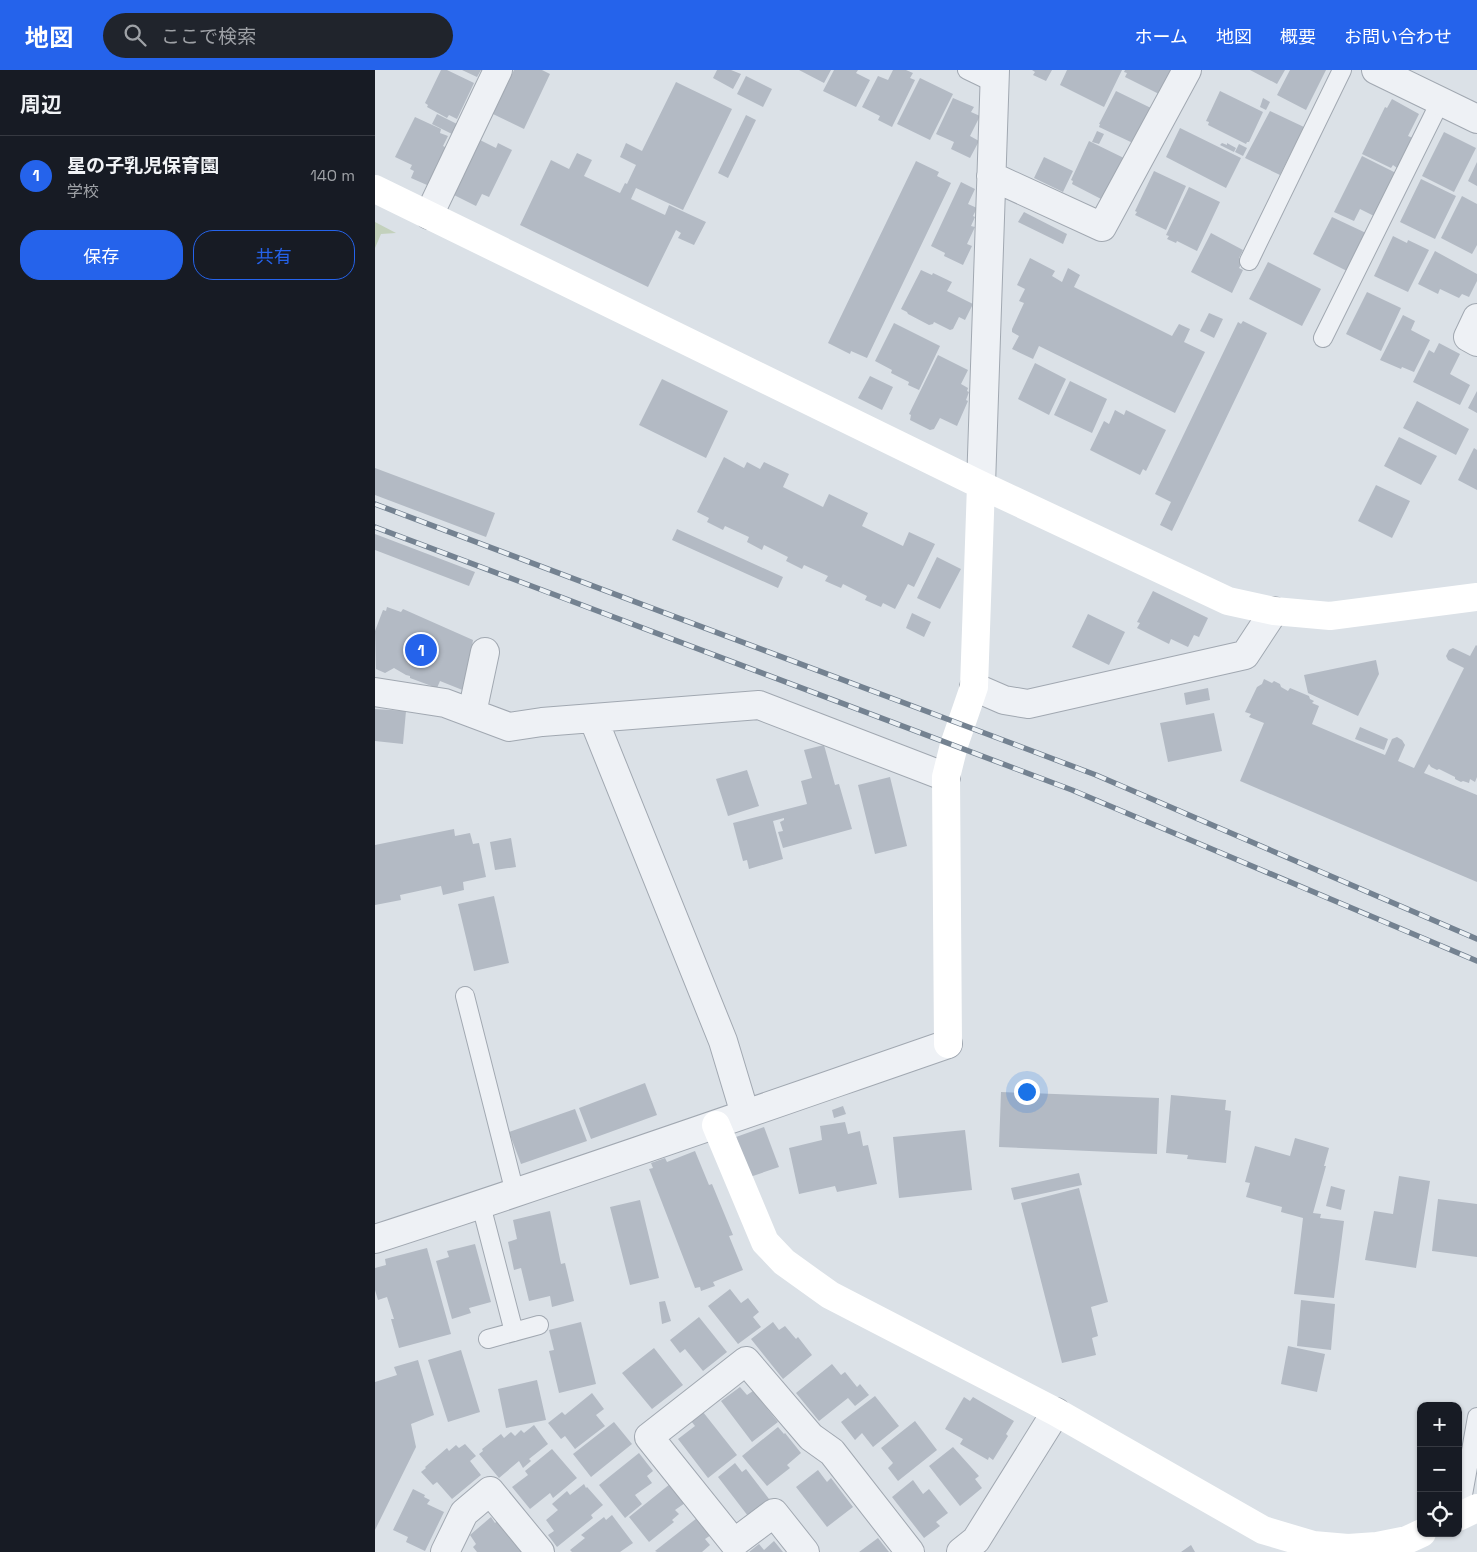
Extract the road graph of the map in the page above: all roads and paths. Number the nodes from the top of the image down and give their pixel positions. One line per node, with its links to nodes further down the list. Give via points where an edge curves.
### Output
1 (498, 70): 11 (street)
2 (967, 70): 6 (lane)
3 (1187, 70): 9 (street, via 1102,227)
4 (1342, 70): 12 (lane)
5 (1375, 70): 7 (street)
6 (994, 77): 9 (street)
7 (1441, 102): 8 (street); 14 (lane)
8 (1477, 119)
9 (991, 176): 16 (street)
10 (375, 189): 11 (street)
11 (429, 215): 16 (street)
12 (1249, 261)
13 (1477, 318): 15 (street, via 1468,337)
14 (1323, 338)
15 (1477, 342)
16 (981, 485): 18 (street, via 1227,601); 20 (street)
17 (1477, 597): 18 (street, via 1330,616)
18 (1274, 611): 20 (street, via 1245,655 1028,704 1004,700)
19 (485, 652): 22 (street)
20 (974, 687): 24 (street)
21 (375, 692): 22 (street, via 445,702)
22 (472, 713): 23 (street, via 509,727)
23 (593, 718): 24 (street, via 759,705); 26 (street, via 723,1041)
24 (946, 777): 26 (street, via 948,1044)
25 (465, 996): 28 (lane)
26 (745, 1114): 27 (street)
27 (716, 1125): 28 (street); 34 (street, via 765,1242 784,1262 830,1295)
28 (515, 1193): 29 (street)
29 (481, 1205): 30 (street); 32 (lane)
30 (375, 1239)
31 (539, 1325): 32 (lane)
32 (514, 1332): 33 (lane)
33 (487, 1339)
34 (1056, 1412): 38 (street, via 1263,1530); 43 (street, via 976,1540)
35 (1477, 1417): 36 (lane)
36 (1465, 1514)
37 (1417, 1535): 38 (street, via 1377,1546)
38 (1313, 1549)
39 (445, 1552): 40 (street, via 464,1513 490,1491)
40 (540, 1552)
41 (805, 1552): 42 (street, via 774,1513 734,1544 649,1437 746,1361 811,1437 832,1452)
42 (910, 1552)
43 (961, 1552)

